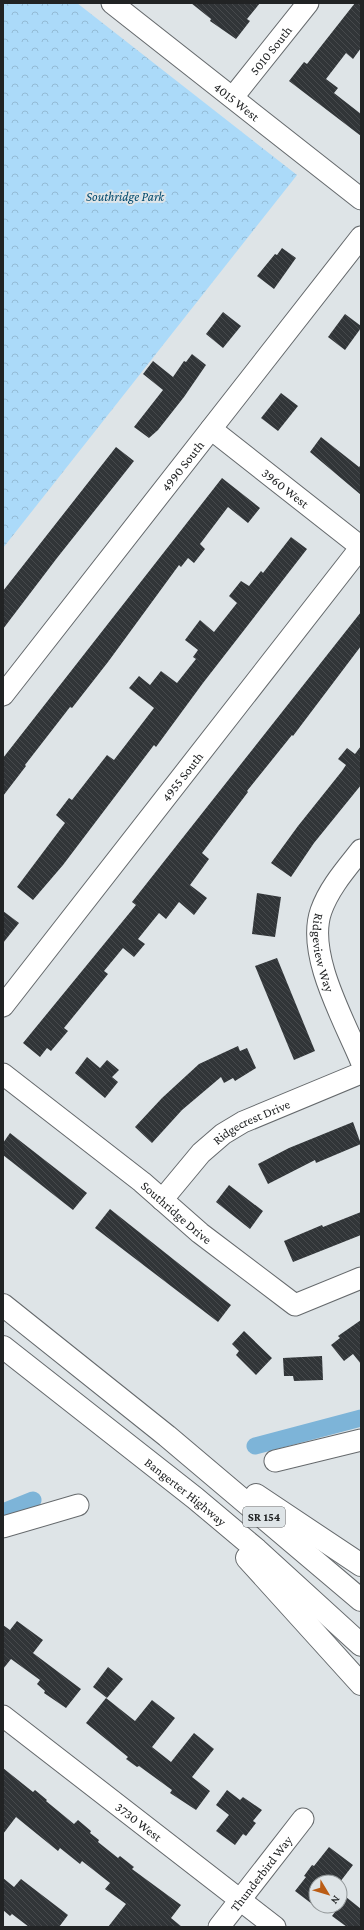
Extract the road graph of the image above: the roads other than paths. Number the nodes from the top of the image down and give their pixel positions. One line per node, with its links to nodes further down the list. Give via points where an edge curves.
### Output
1 (112, 3): 3 (street, 4015 West)
2 (308, 3): 3 (street, 5010 South)
3 (233, 97): 4 (street, 4015 West)
4 (361, 199)
5 (361, 237): 6 (street, 4990 South)
6 (211, 429): 7 (street, 3960 West); 8 (street, 4990 South)
7 (361, 547): 10 (street, 4955 South)
8 (3, 695)
9 (361, 850): 11 (street, Ridgeview Way, via 329,893 321,912 316,937 321,966)
10 (3, 1006)
11 (361, 1061)
12 (361, 1073): 14 (street, Ridgecrest Drive, via 243,1122 223,1134 200,1153)
13 (3, 1074): 14 (street, Southridge Drive)
14 (162, 1200): 15 (street, Southridge Drive, via 200,1233 294,1305)
15 (361, 1278)
16 (3, 1305): 18 (highway, SR 154)
17 (3, 1347): 21 (highway, Bangerter Highway / SR 154)
18 (167, 1436): 24 (highway); 25 (highway, SR 154)
19 (361, 1440): 20 (street)
20 (275, 1461)
21 (195, 1498): 26 (highway, Bangerter Highway / SR 154, via 257,1550); 27 (highway)
22 (78, 1504): 23 (street)
23 (3, 1527)
24 (361, 1565)
25 (361, 1600)
26 (361, 1645)
27 (361, 1684)
28 (3, 1716): 30 (street, 3730 West)
29 (303, 1819): 30 (street, Thunderbird Way)
30 (240, 1900): 31 (street, Thunderbird Way); 32 (street, 3730 West)
31 (219, 1927)
32 (275, 1927)

